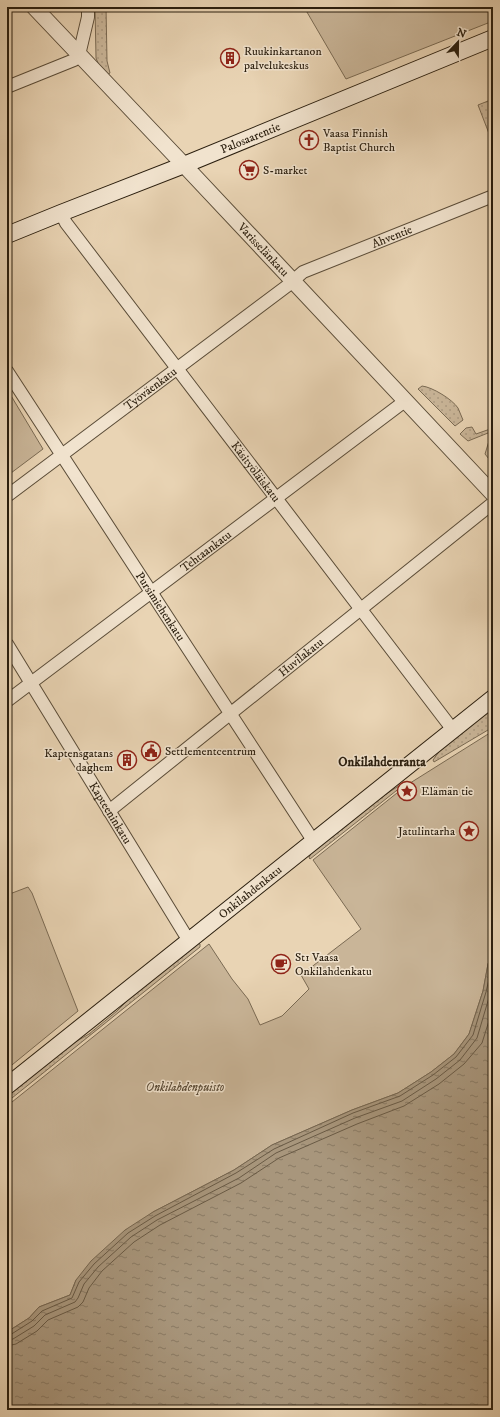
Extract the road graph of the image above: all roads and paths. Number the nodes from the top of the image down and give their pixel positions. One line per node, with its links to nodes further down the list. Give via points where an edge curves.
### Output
1 (34, 7): 4 (street, Varisselänkatu)
2 (88, 7): 4 (street)
3 (493, 38): 6 (main road, Palosaarentie)
4 (79, 55): 5 (street, via 74,60); 6 (street, Varisselänkatu)
5 (7, 87)
6 (184, 165): 8 (main road, Palosaarentie); 10 (street, Varisselänkatu)
7 (493, 196): 10 (street, Ahventie, via 303,272)
8 (61, 213): 9 (main road, Palosaarentie); 11 (street, Käsityöläiskatu)
9 (7, 235)
10 (292, 281): 11 (street, Työväenkatu); 13 (street, Varisselänkatu)
11 (177, 368): 14 (street, Työväenkatu); 17 (street, Käsityöläiskatu)
12 (7, 371): 14 (street, Pursimiehenkatu)
13 (406, 401): 15 (street, Varisselänkatu); 17 (street, Tehtaankatu)
14 (62, 455): 16 (street, Työväenkatu); 19 (street, Pursimiehenkatu)
15 (493, 494)
16 (7, 496)
17 (276, 498): 19 (street, Tehtaankatu); 20 (street, Käsityöläiskatu)
18 (493, 503): 20 (street, Huvilakatu)
19 (151, 592): 22 (street, Tehtaankatu); 25 (street, Pursimiehenkatu)
20 (361, 609): 25 (street, Huvilakatu); 26 (street, Käsityöläiskatu)
21 (7, 644): 22 (street, Kapteeninkatu)
22 (31, 683): 24 (street, Tehtaankatu); 27 (street, Kapteeninkatu)
23 (493, 698): 26 (main road, Onkilahdenkatu)
24 (7, 701)
25 (230, 714): 27 (street, Huvilakatu); 28 (street, Pursimiehenkatu)
26 (453, 730): 28 (main road, Onkilahdenkatu)
27 (109, 811): 29 (street, Kapteeninkatu)
28 (314, 842): 29 (main road, Onkilahdenkatu)
29 (189, 941): 30 (main road, Onkilahdenkatu)
30 (7, 1086)

